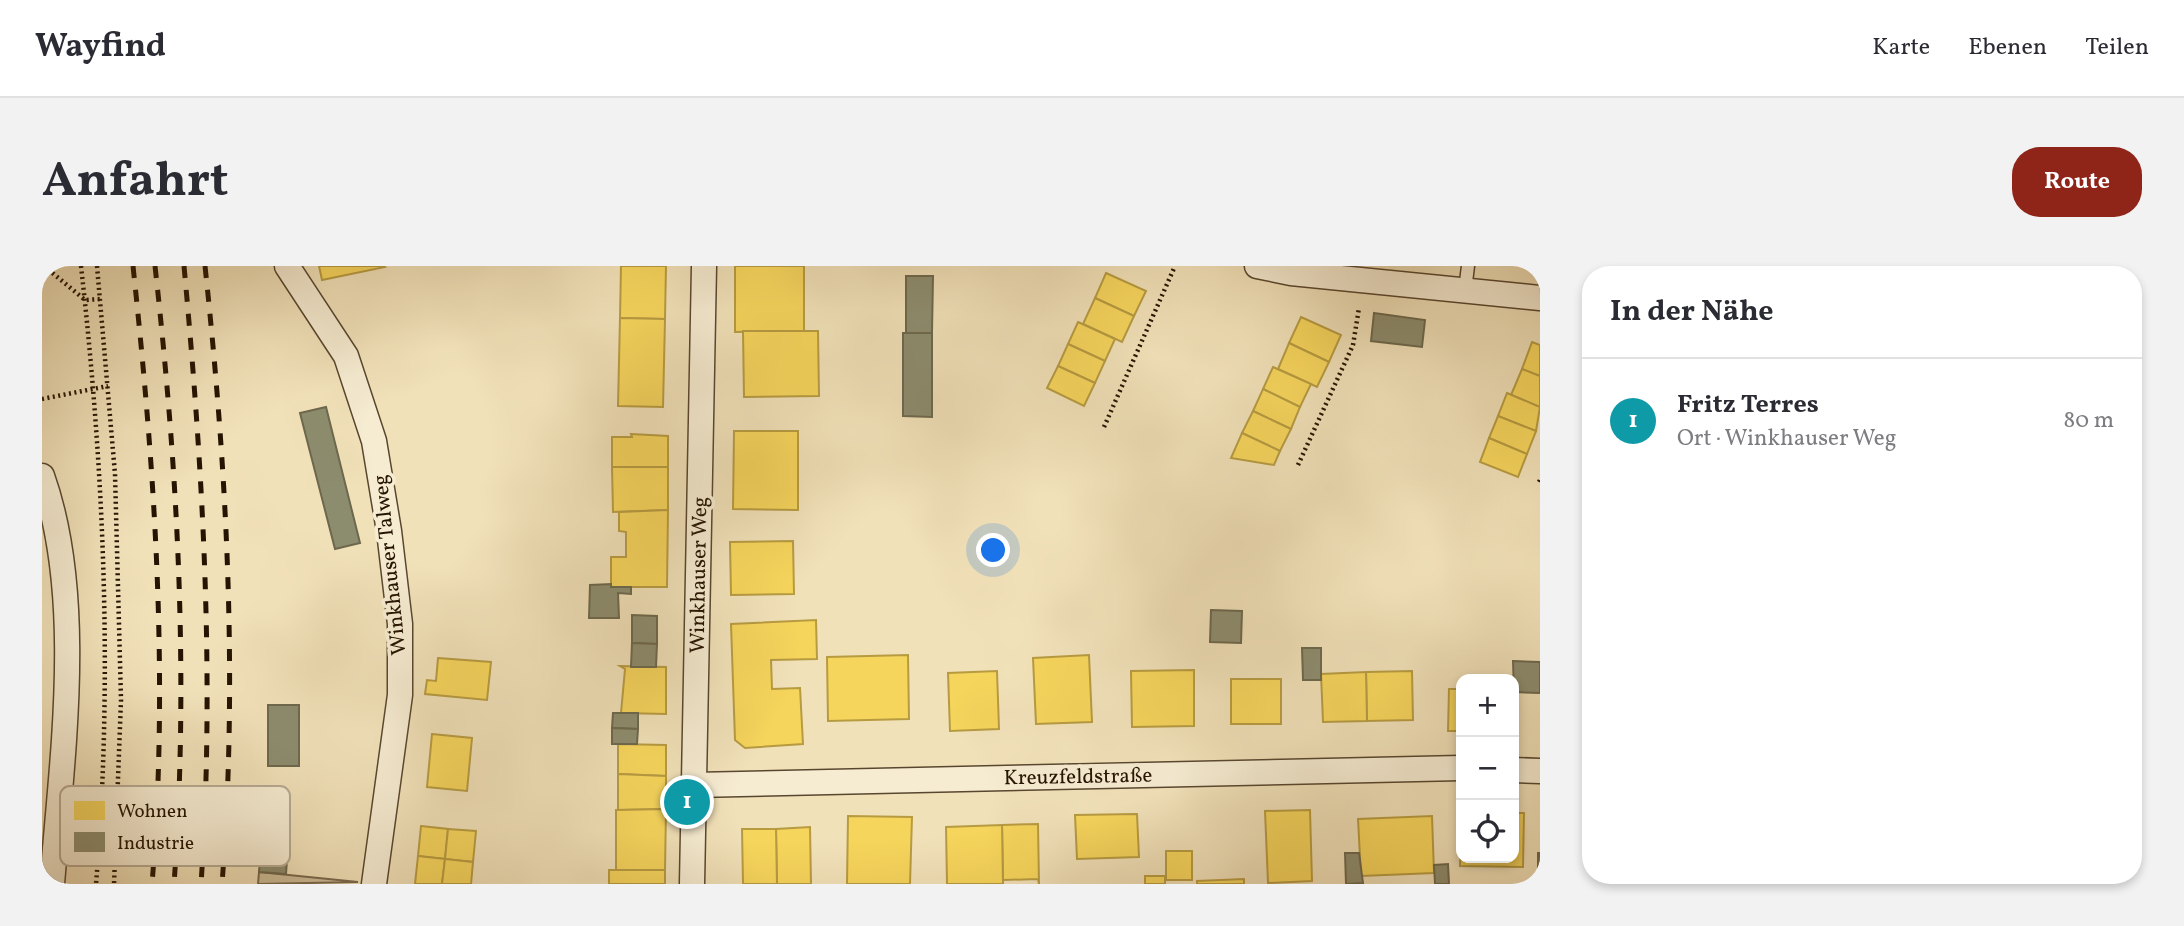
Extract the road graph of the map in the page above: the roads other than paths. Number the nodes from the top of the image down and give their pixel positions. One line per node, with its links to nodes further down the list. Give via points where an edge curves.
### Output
1 (287, 266): 12 (street, Winkhauser Talweg, via 346,356 374,441 389,531 400,624 400,695)
2 (704, 266): 10 (street, Winkhauser Weg)
3 (1257, 266): 4 (street, via 1362,279)
4 (1467, 278): 5 (street)
5 (1540, 298)
6 (42, 476): 11 (street, via 55,512 65,600 65,708)
7 (1456, 768): 10 (street, Kreuzfeldstraße)
8 (1519, 770): 9 (street)
9 (1540, 771)
10 (694, 785): 13 (street, Winkhauser Weg)
11 (52, 884)
12 (374, 884)
13 (692, 884)

